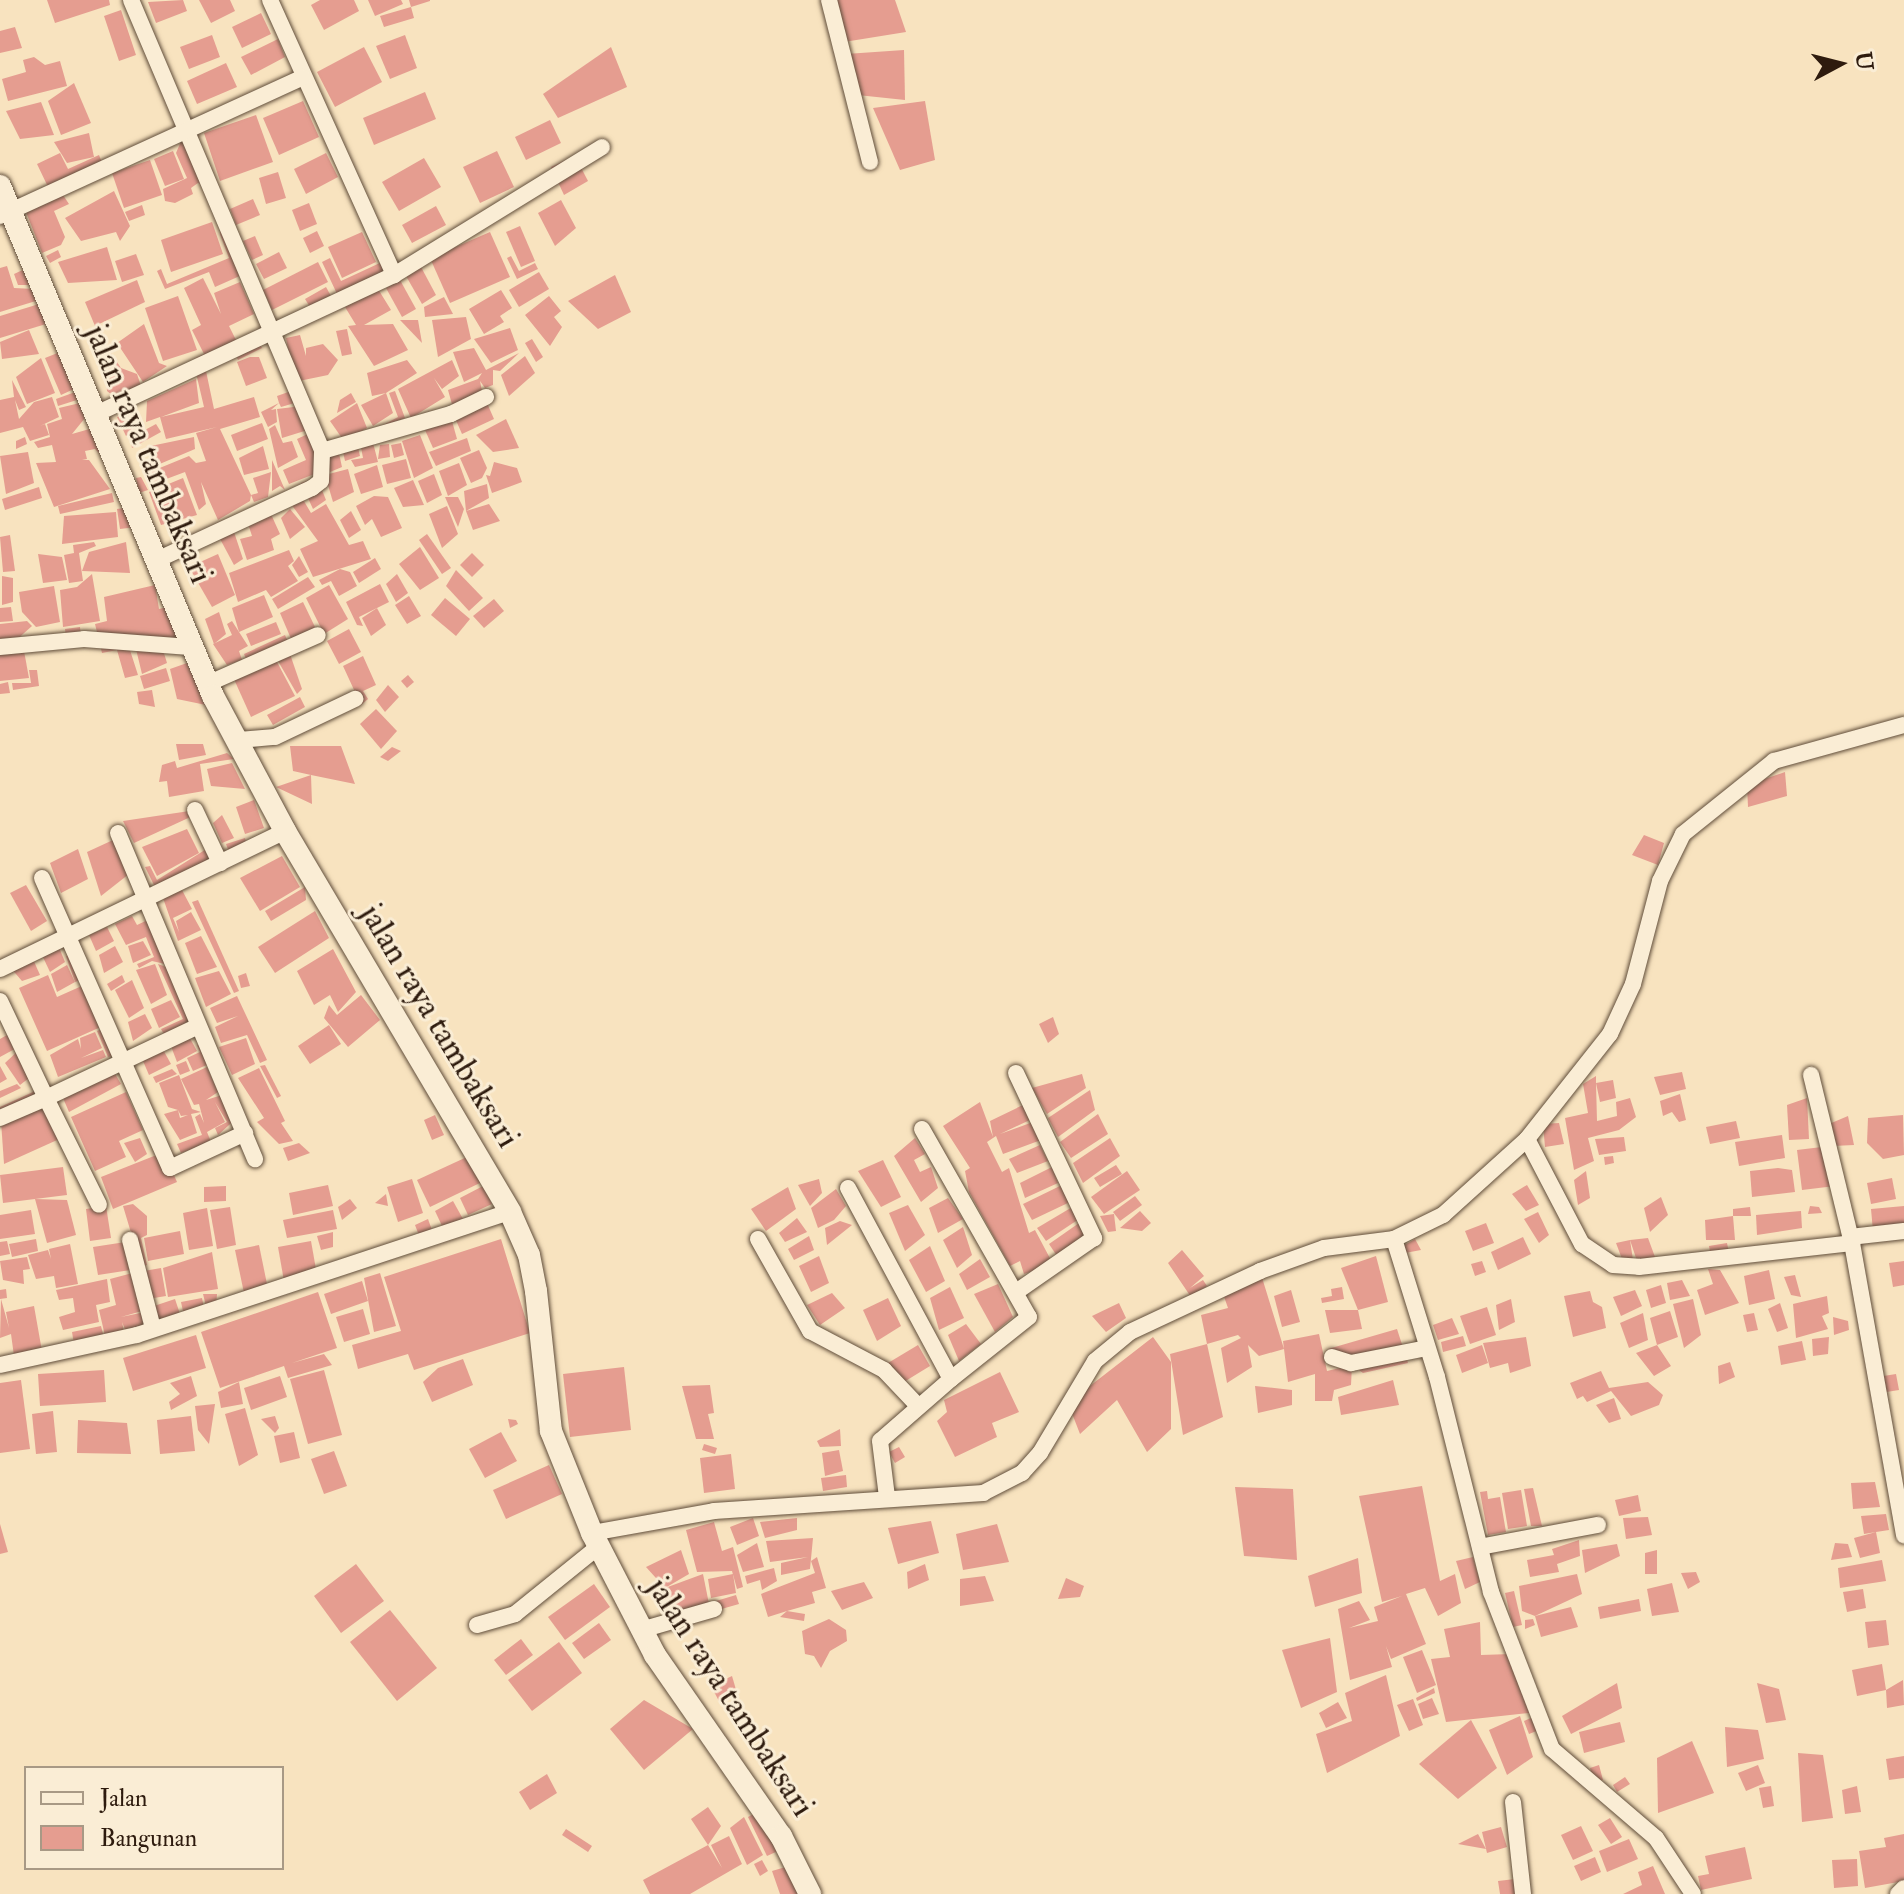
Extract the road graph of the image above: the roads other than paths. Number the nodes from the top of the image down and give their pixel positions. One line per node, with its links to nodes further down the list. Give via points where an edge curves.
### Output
1 (131, 0): 5 (street)
2 (270, 0): 4 (street)
3 (829, 0): 7 (street)
4 (303, 77): 5 (street); 10 (street)
5 (188, 133): 9 (street); 11 (street)
6 (602, 147): 10 (street)
7 (870, 162)
8 (0, 186): 9 (street, jalan raya tambaksari)
9 (6, 214): 13 (street, jalan raya tambaksari)
10 (394, 275): 11 (street)
11 (274, 332): 13 (street); 14 (street)
12 (486, 397): 14 (street, via 451,414)
13 (98, 413): 15 (street, jalan raya tambaksari, via 139,527)
14 (322, 451): 15 (street, via 321,481 312,488)
15 (159, 559): 18 (street, jalan raya tambaksari)
16 (318, 635): 19 (street)
17 (0, 647): 18 (street, via 84,639)
18 (190, 647): 19 (street, jalan raya tambaksari)
19 (207, 684): 22 (street, jalan raya tambaksari)
20 (355, 699): 22 (street, via 275,737)
21 (1904, 725): 40 (street, via 1774,761 1683,834 1660,881 1624,1010)
22 (239, 740): 24 (street, jalan raya tambaksari)
23 (195, 810): 26 (street)
24 (285, 831): 26 (street); 44 (street, jalan raya tambaksari)
25 (118, 833): 28 (street)
26 (220, 863): 28 (street)
27 (42, 878): 29 (street)
28 (146, 899): 29 (street); 32 (street)
29 (69, 937): 30 (street); 33 (street)
30 (0, 969)
31 (0, 1001): 36 (street)
32 (198, 1026): 33 (street); 39 (street)
33 (122, 1060): 36 (street); 39 (street, via 170,1168)
34 (1016, 1073): 50 (street, via 1094,1238)
35 (1811, 1075): 49 (street)
36 (46, 1098): 37 (street); 43 (street)
37 (0, 1118)
38 (922, 1129): 50 (street)
39 (245, 1133): 41 (street)
40 (1527, 1139): 47 (street, via 1443,1215); 49 (street, via 1582,1244 1613,1265 1639,1267)
41 (255, 1159)
42 (848, 1188): 55 (street)
43 (99, 1205)
44 (510, 1212): 51 (street, via 318,1279); 60 (street, jalan raya tambaksari, via 529,1255 536,1291 551,1431)
45 (1904, 1231): 49 (street)
46 (758, 1239): 56 (street, via 810,1331 884,1370)
47 (1394, 1239): 52 (street); 57 (street, via 1324,1248 1273,1266 1121,1338 1095,1361 1040,1453 1004,1484 952,1499)
48 (130, 1240): 51 (street)
49 (1851, 1240): 59 (street)
50 (1016, 1292): 55 (street, via 1029,1317 1026,1323)
51 (153, 1328): 54 (street)
52 (1427, 1348): 53 (street, via 1362,1362); 61 (street)
53 (1332, 1357)
54 (0, 1365)
55 (951, 1379): 56 (street)
56 (918, 1406): 57 (street, via 880,1441)
57 (887, 1497): 60 (street, via 714,1511)
58 (1598, 1525): 61 (street)
59 (1904, 1535)
60 (595, 1540): 63 (street, via 515,1614); 64 (street, jalan raya tambaksari)
61 (1480, 1547): 69 (street, via 1514,1661 1552,1749 1656,1838)
62 (714, 1609): 64 (street)
63 (477, 1625)
64 (641, 1630): 67 (street, jalan raya tambaksari, via 781,1836)
65 (1513, 1802): 68 (street)
66 (1904, 1888): 70 (street)
67 (810, 1894)
68 (1523, 1894)
69 (1693, 1894)
70 (1898, 1894)

